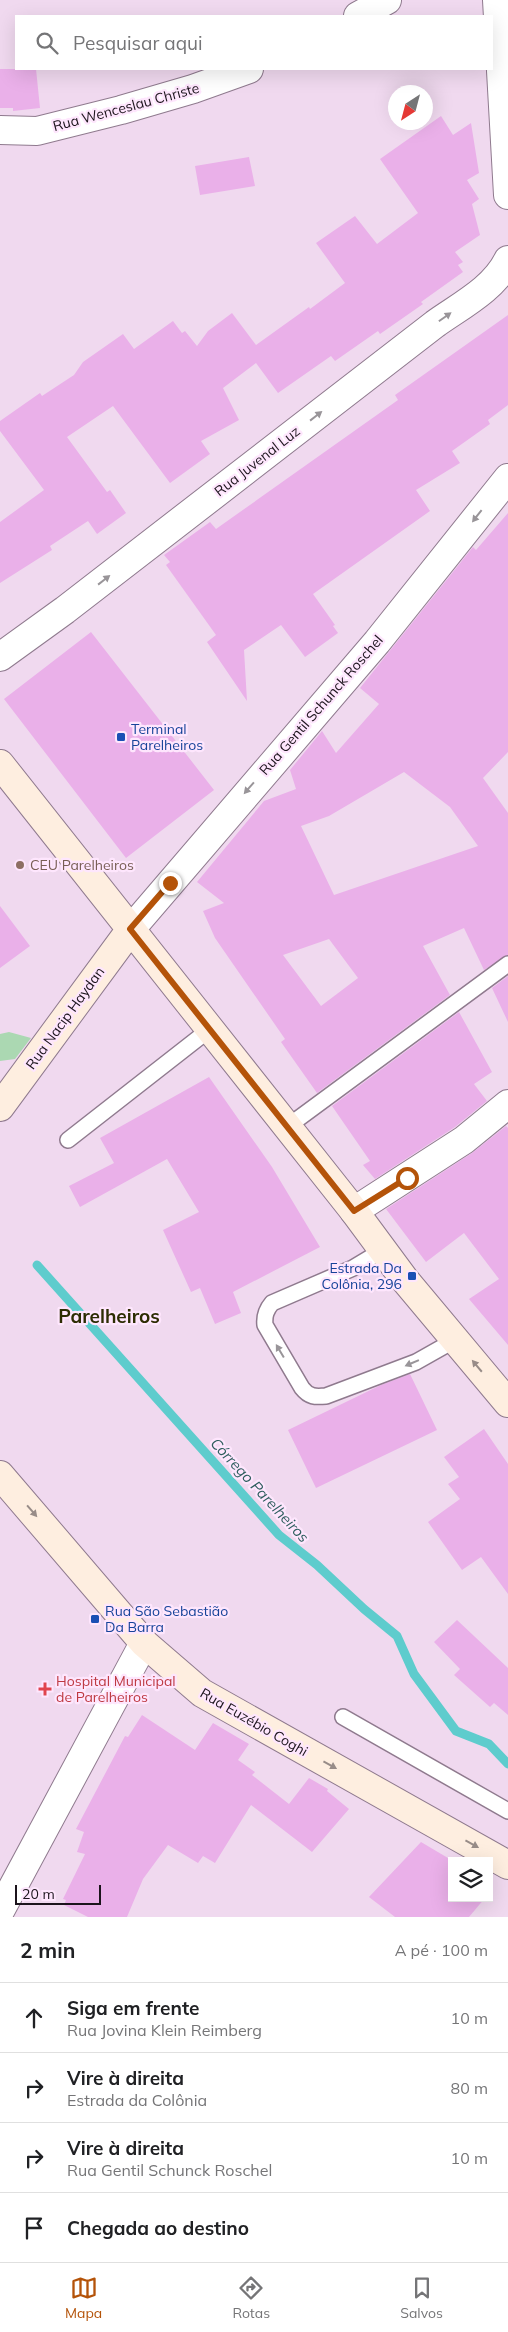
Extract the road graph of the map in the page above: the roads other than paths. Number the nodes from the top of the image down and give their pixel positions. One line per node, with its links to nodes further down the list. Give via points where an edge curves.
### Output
1 (387, 0): 3 (street)
2 (497, 0): 6 (street)
3 (360, 15)
4 (246, 70): 5 (street, Rua Wenceslau Christe, via 193,90 37,131)
5 (0, 130)
6 (508, 195)
7 (508, 260): 9 (street, Rua Juvenal Luz, one-way to 7, via 434,324 485,289)
8 (508, 478): 11 (street, Rua Gentil Schunck Roschel, one-way to 11, via 377,642)
9 (0, 657)
10 (0, 764): 11 (main road)
11 (130, 929): 13 (main road); 15 (main road, Rua Nacip Haydan)
12 (508, 964): 16 (lane)
13 (210, 1030): 16 (main road); 17 (lane)
14 (508, 1104): 18 (street, via 464,1140)
15 (0, 1107)
16 (287, 1127): 18 (main road)
17 (68, 1140)
18 (354, 1211): 19 (main road)
19 (383, 1250): 20 (main road); 20 (lane, one-way to 19, via 416,1362 326,1396 316,1397 302,1388 265,1325 268,1308 272,1303 353,1268)
20 (455, 1340): 21 (main road, one-way to 20)
21 (508, 1403)
22 (0, 1475): 23 (main road, Rua Euzébio Coghi, one-way to 23)
23 (144, 1643): 26 (main road, Rua Euzébio Coghi, one-way to 26, via 202,1693); 27 (street)
24 (343, 1717): 25 (lane)
25 (508, 1811)
26 (508, 1865)
27 (0, 1911)

